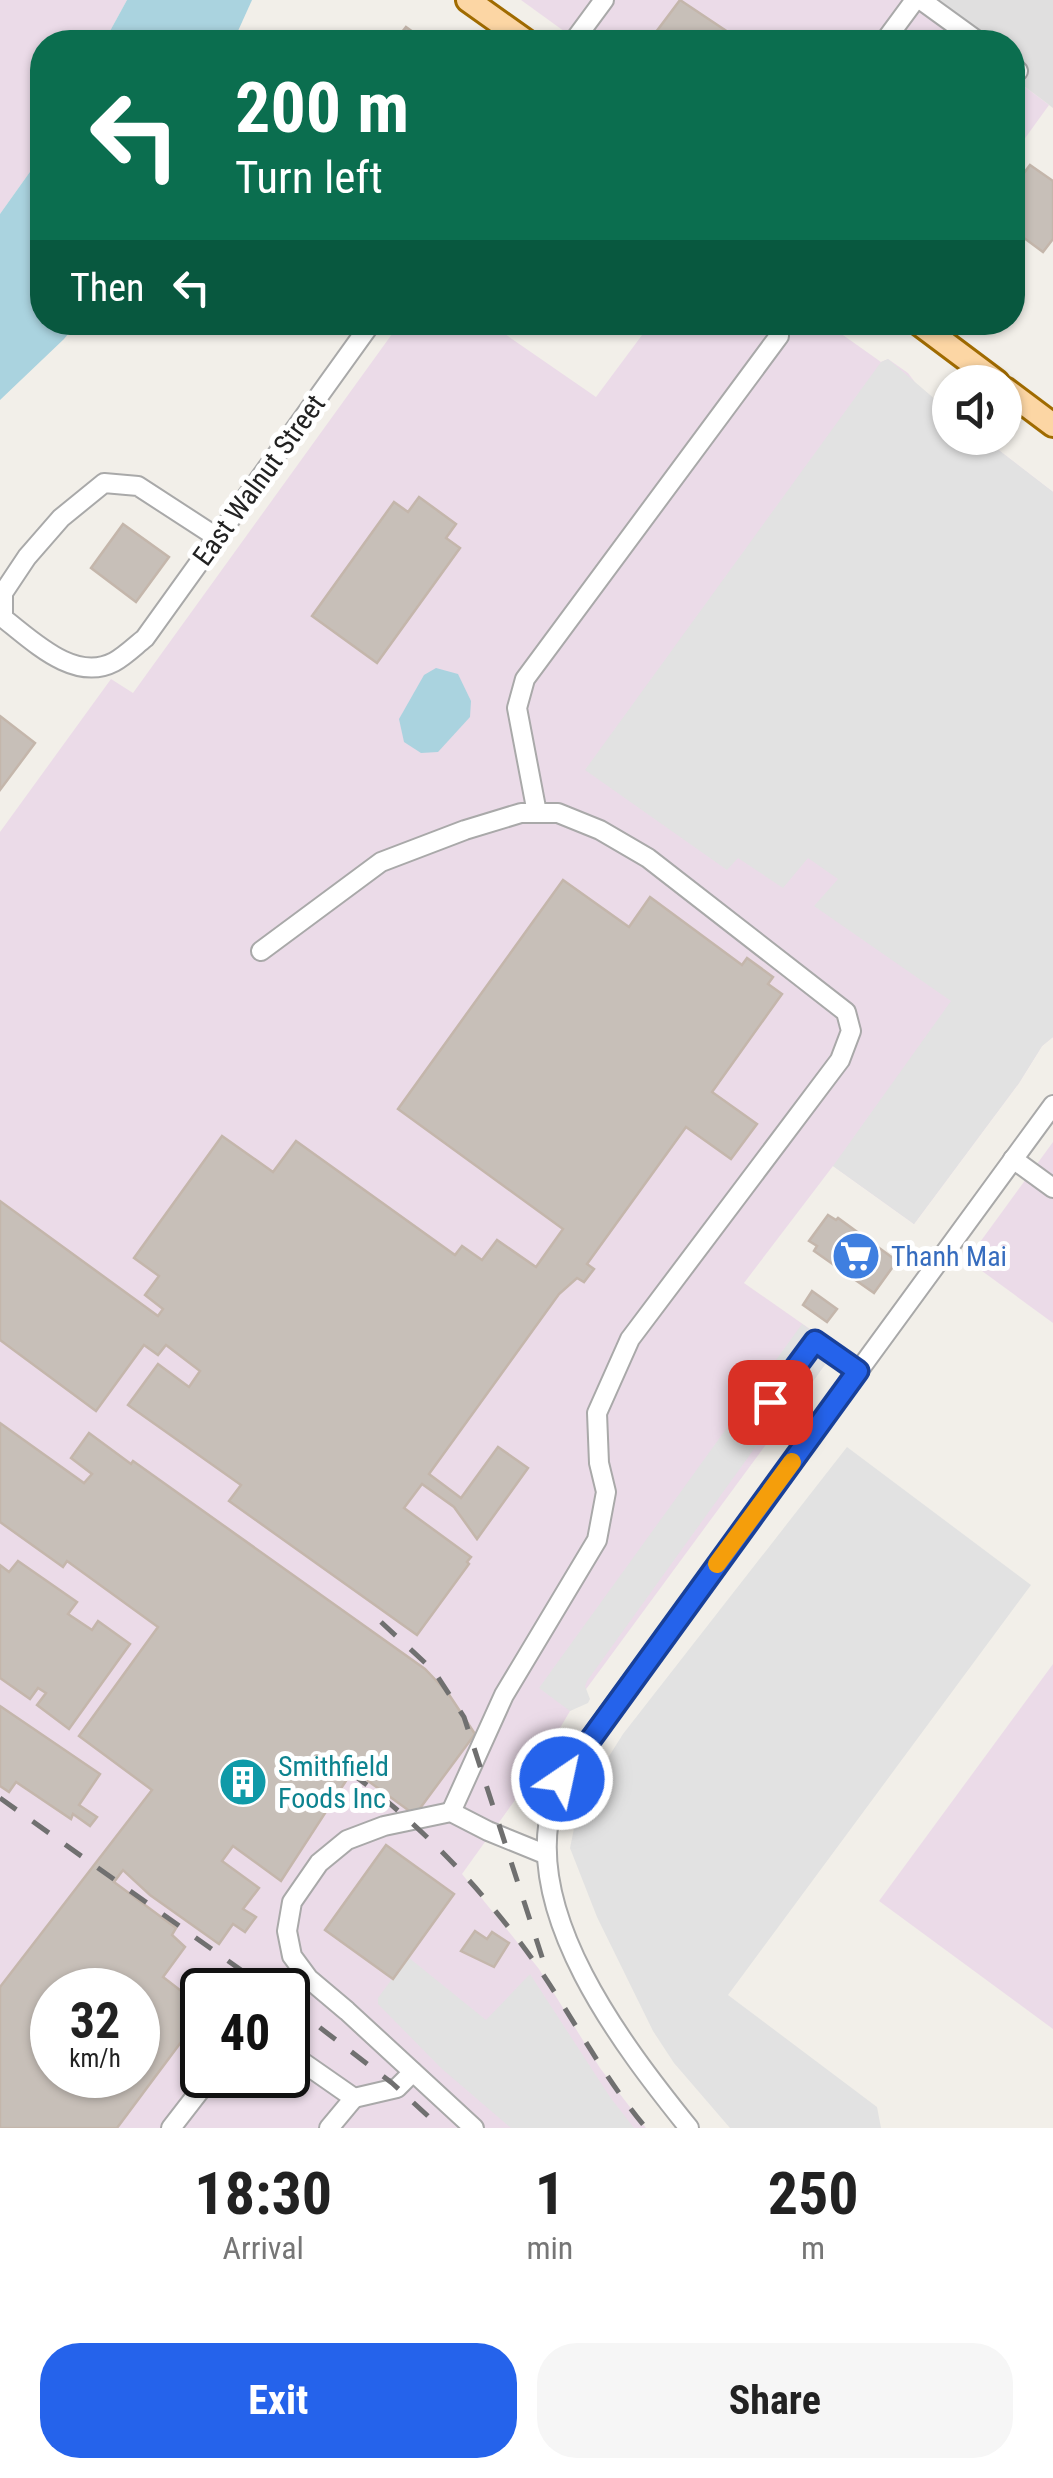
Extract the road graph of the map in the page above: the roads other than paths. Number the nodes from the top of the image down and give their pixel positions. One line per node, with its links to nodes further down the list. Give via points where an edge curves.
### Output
1 (468, 0): 4 (main road)
2 (604, 0): 5 (street)
3 (918, 0): 6 (street); 7 (street)
4 (510, 30)
5 (582, 30)
6 (894, 30)
7 (962, 30)
8 (363, 335): 14 (street, East Walnut Street)
9 (935, 335): 11 (main road)
10 (779, 336): 15 (street, via 525,679 517,708)
11 (974, 365)
12 (1022, 402): 13 (main road)
13 (1053, 425)
14 (218, 538): 14 (street, East Walnut Street, via 146,638 110,664 76,667 2,618 3,594 27,557 104,483 138,486)
15 (538, 813): 16 (street, via 465,830 381,862); 22 (street, via 558,813 600,830 648,858 846,1012 851,1031 817,1093 630,1339 598,1413 606,1492 597,1540 504,1695)
16 (261, 951)
17 (1053, 1104): 18 (street)
18 (1014, 1159): 19 (street); 20 (street)
19 (1053, 1188)
20 (858, 1371): 21 (street, via 815,1341); 23 (street, via 573,1762 554,1798)
21 (770, 1402)
22 (452, 1812): 23 (street); 25 (street, via 347,1840 319,1863 292,1902 287,1931 292,1956 309,1980)
23 (547, 1855): 31 (street, via 563,1927 584,1978)
24 (310, 2067): 27 (street)
25 (413, 2072): 27 (street, via 397,2088); 30 (street)
26 (194, 2098): 28 (street)
27 (354, 2098): 29 (street)
28 (171, 2128)
29 (329, 2128)
30 (474, 2128)
31 (689, 2128)

